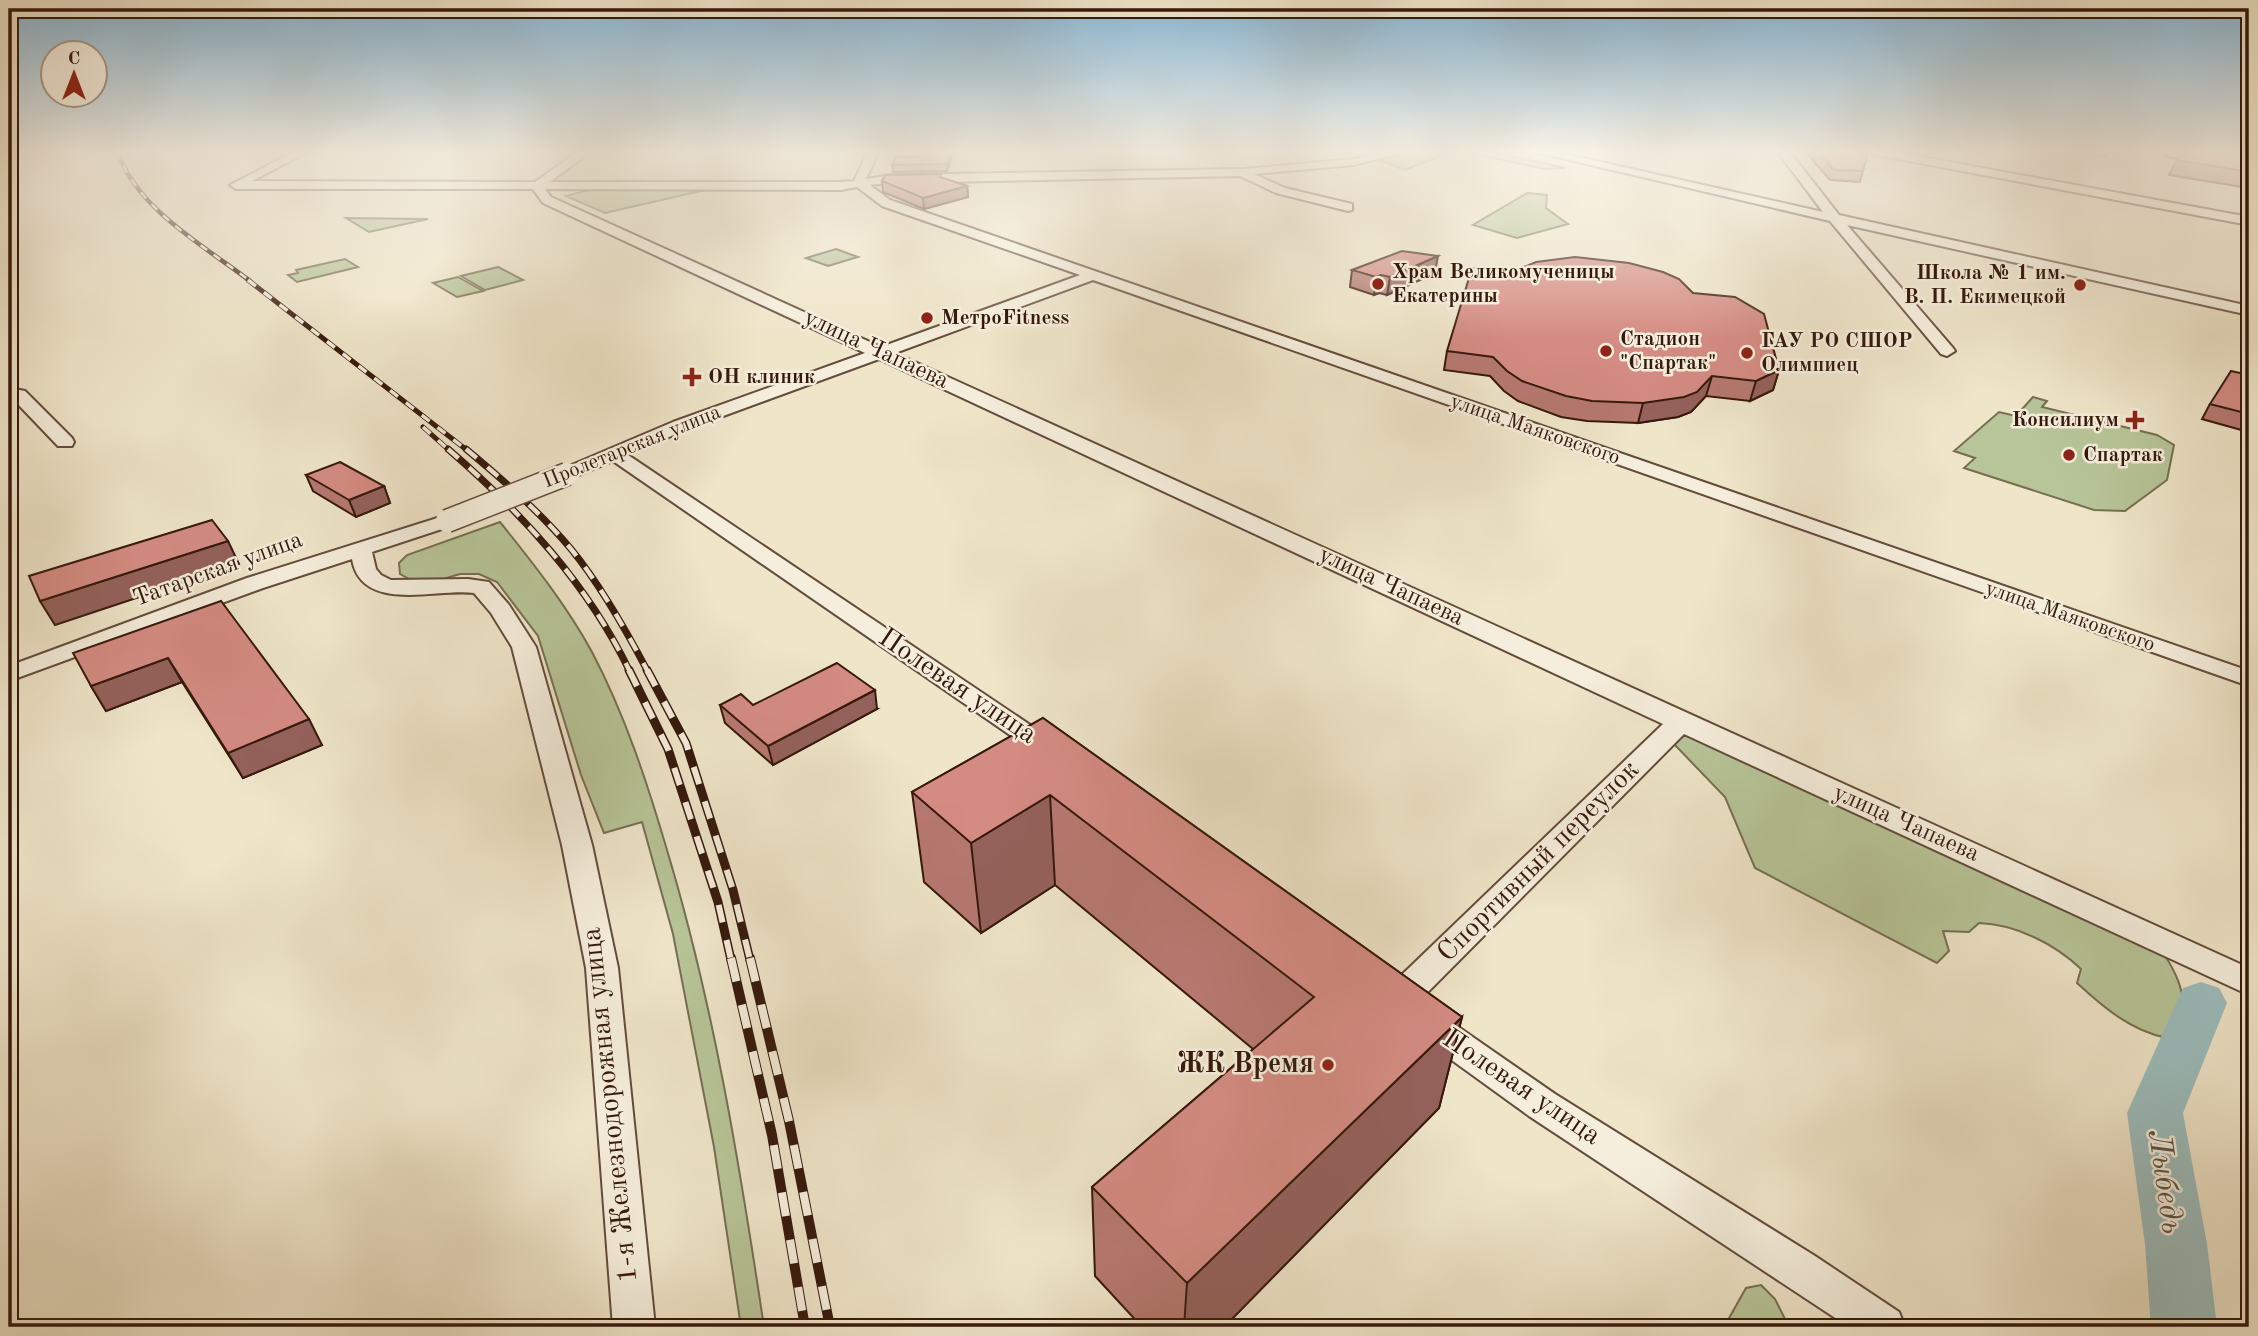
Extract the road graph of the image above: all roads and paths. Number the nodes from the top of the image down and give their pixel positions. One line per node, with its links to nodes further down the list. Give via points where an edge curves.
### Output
1 (585, 213): 11 (street, улица Чапаева)
2 (916, 213): 8 (street, улица Маяковского)
3 (1818, 213): 6 (street)
4 (1831, 213): 6 (street)
5 (2208, 213): 7 (street)
6 (1834, 217): 9 (street); 10 (street)
7 (2249, 221)
8 (1094, 275): 11 (street, Пролетарская улица); 20 (street, улица Маяковского)
9 (2249, 311)
10 (1947, 351)
11 (879, 352): 14 (street, Пролетарская улица); 21 (street, улица Чапаева)
12 (9, 393): 13 (street, via 19,395)
13 (65, 442)
14 (615, 454): 15 (street, Пролетарская улица, bridge); 22 (street, Полевая улица)
15 (447, 521): 16 (street, Татарская улица)
16 (361, 548): 18 (street, Татарская улица); 25 (street, 1-я Железнодорожная улица, via 365,569 383,585 481,587 524,647 577,845 601,968)
17 (9, 655): 18 (street)
18 (32, 665): 19 (street, Татарская улица)
19 (9, 674)
20 (2249, 679)
21 (1682, 721): 23 (street, улица Чапаева); 24 (street, Спортивный переулок)
22 (1066, 761)
23 (2249, 982)
24 (1385, 994): 26 (street, Полевая улица, via 1542,1105)
25 (634, 1327)
26 (1884, 1327)

